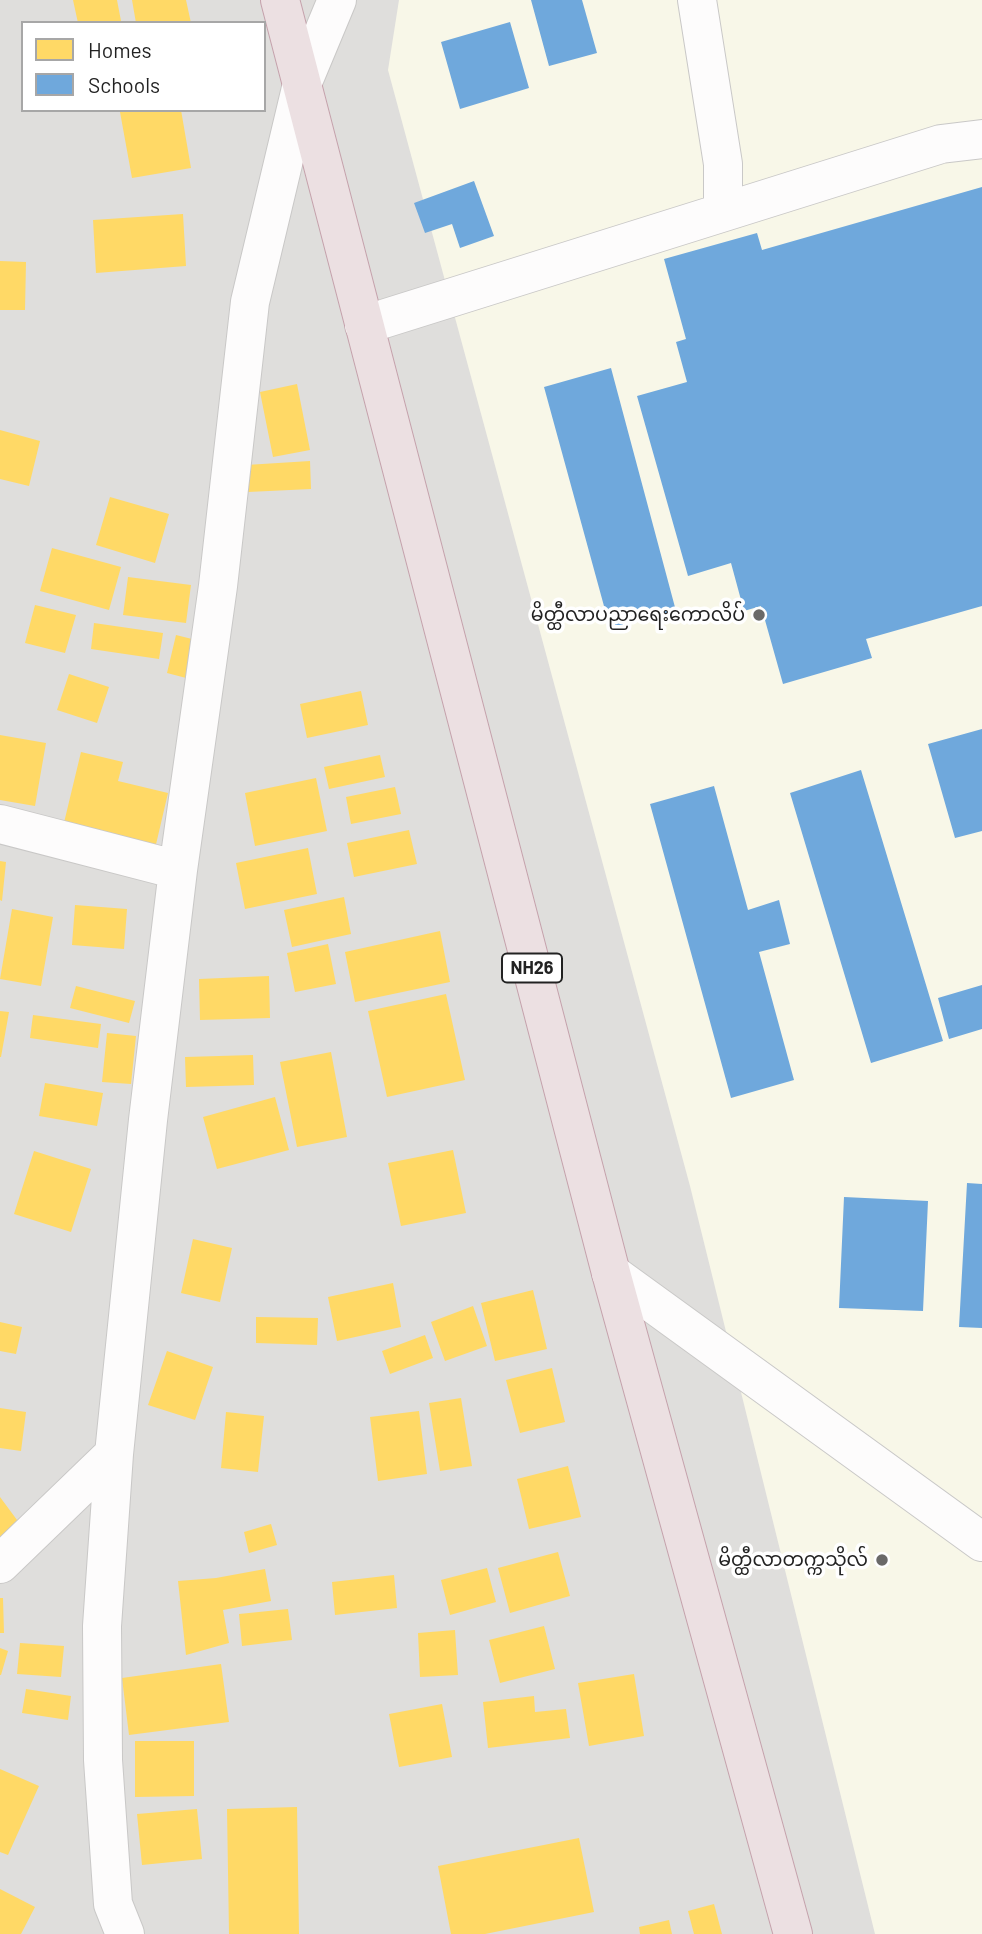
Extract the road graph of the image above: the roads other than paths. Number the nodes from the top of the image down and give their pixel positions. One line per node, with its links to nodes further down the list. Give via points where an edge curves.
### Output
1 (280, 0): 4 (highway, NH26)
2 (337, 0): 4 (street)
3 (697, 0): 6 (street, via 723,164)
4 (302, 84): 7 (highway, NH26); 9 (street, via 250,302 218,586)
5 (982, 139): 6 (street, via 941,144)
6 (723, 211): 7 (street)
7 (364, 325): 10 (highway, NH26)
8 (0, 824): 9 (street)
9 (178, 870): 11 (street)
10 (611, 1273): 12 (street); 15 (highway, NH26)
11 (114, 1454): 13 (street); 14 (street, via 102,1626 103,1760 113,1904)
12 (982, 1542)
13 (0, 1564)
14 (125, 1934)
15 (793, 1934)

